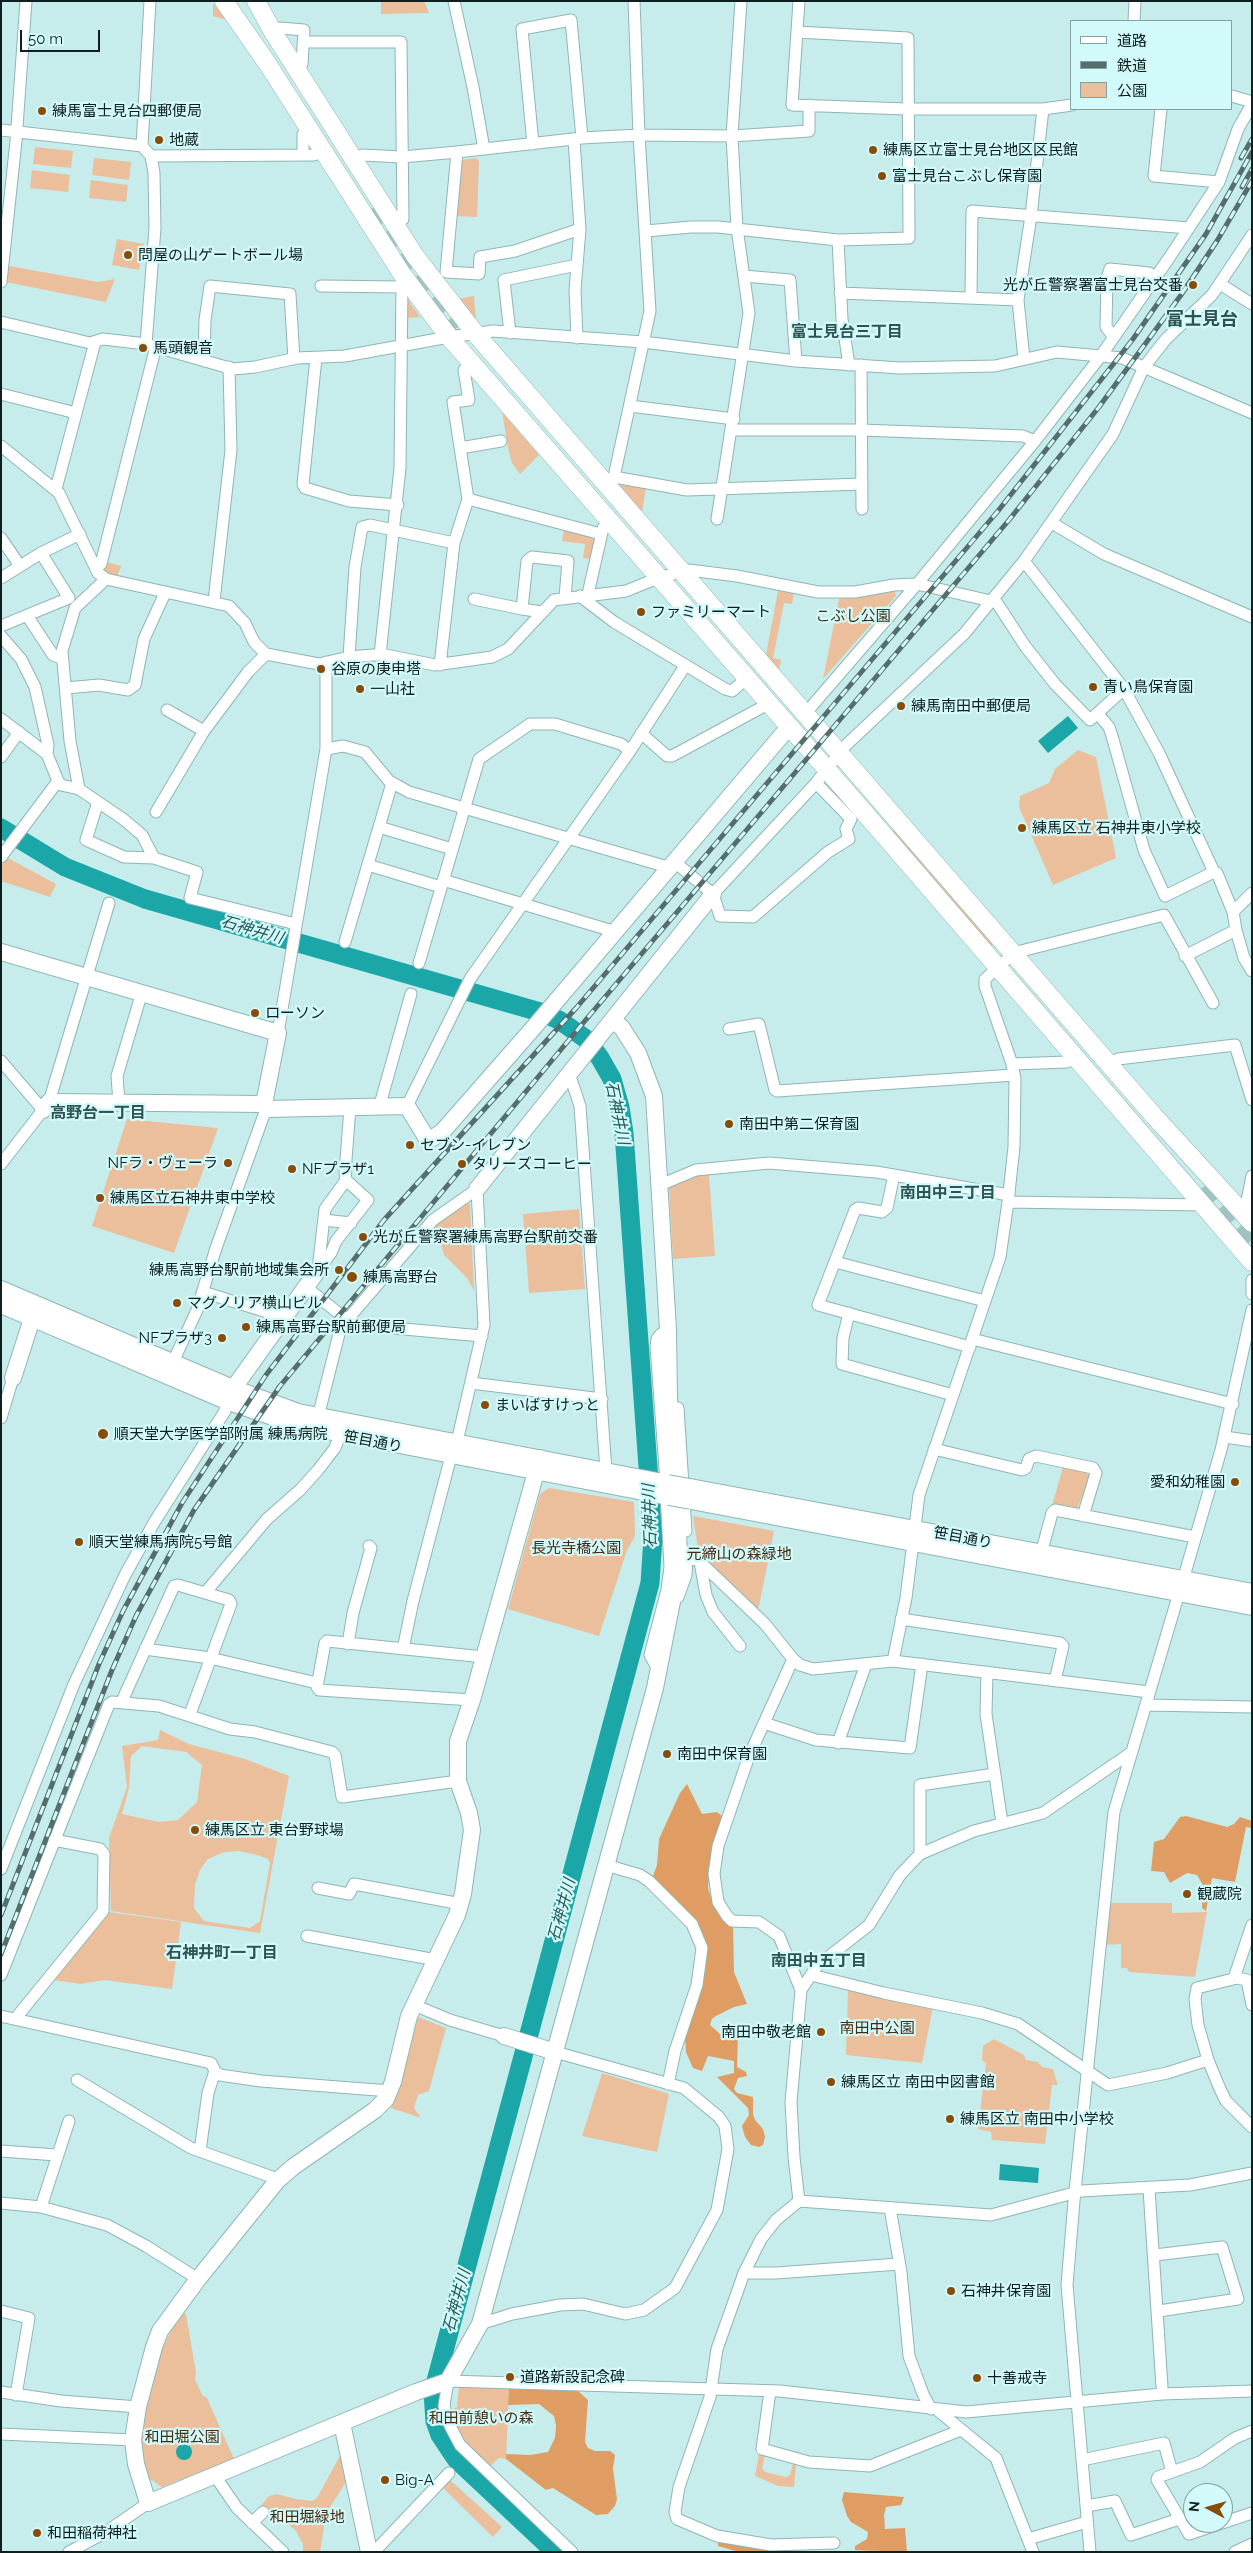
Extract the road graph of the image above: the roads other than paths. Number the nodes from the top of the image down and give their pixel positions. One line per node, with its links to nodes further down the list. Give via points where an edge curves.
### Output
1 (26, 1): 23 (street)
2 (150, 1): 29 (street)
3 (224, 1): 30 (main road)
4 (256, 1): 11 (main road)
5 (454, 1): 31 (street)
6 (634, 1): 25 (street)
7 (741, 1): 26 (street)
8 (799, 1): 12 (street)
9 (1135, 1): 10 (street)
10 (1134, 20)
11 (273, 32): 13 (street, via 280,28 304,30); 14 (main road)
12 (797, 32): 17 (street, via 792,105); 19 (street, via 908,38)
13 (304, 42): 14 (street, via 302,64); 35 (street, via 401,42)
14 (296, 68): 36 (main road)
15 (1233, 96): 16 (street)
16 (1252, 103): 37 (street, via 1238,129)
17 (809, 105): 19 (street); 26 (street, via 809,131)
18 (1070, 105): 20 (street)
19 (907, 109): 20 (street); 45 (street, via 909,238)
20 (1043, 109): 38 (street)
21 (1161, 110): 37 (street, via 1154,176)
22 (1, 130): 23 (street)
23 (17, 131): 29 (street); 46 (street)
24 (303, 134): 33 (street)
25 (639, 135): 26 (street); 27 (street); 43 (street)
26 (732, 136): 40 (street)
27 (578, 139): 28 (street); 28 (street, via 571,20 522,29); 42 (street)
28 (533, 144): 31 (street)
29 (142, 146): 34 (street)
30 (322, 150): 33 (street, via 314,155); 52 (main road)
31 (484, 150): 32 (street)
32 (457, 152): 35 (street); 42 (street, via 446,272 480,274 480,257 515,251)
33 (302, 155): 34 (street)
34 (151, 156): 66 (street, via 155,228)
35 (402, 156): 36 (street, via 362,155); 39 (street, via 403,219)
36 (354, 160): 39 (main road)
37 (1219, 182): 41 (street)
38 (1031, 216): 41 (street); 55 (street, via 972,211); 56 (street)
39 (395, 224): 60 (main road)
40 (737, 228): 43 (street); 45 (street); 48 (street)
41 (1189, 228): 49 (street)
42 (580, 230): 47 (street)
43 (646, 230): 65 (street, via 650,312)
44 (1251, 238): 51 (street)
45 (838, 240): 54 (street)
46 (3, 247): 50 (street)
47 (577, 265): 59 (street, via 504,280); 63 (street)
48 (744, 276): 68 (street, via 749,313); 74 (street, via 790,280)
49 (1156, 277): 62 (street); 62 (street, via 1149,273 1110,269 1106,327)
50 (1, 282)
51 (1220, 284): 57 (street); 79 (street, via 1166,339)
52 (404, 285): 53 (street); 61 (main road); 67 (street)
53 (321, 286)
54 (840, 294): 55 (street); 76 (street)
55 (971, 298): 56 (street)
56 (1018, 300): 71 (street)
57 (1252, 304)
58 (1, 322): 64 (street)
59 (510, 332): 60 (street); 63 (street)
60 (475, 334): 61 (street); 90 (main road)
61 (449, 337): 67 (street); 75 (main road)
62 (1114, 337): 69 (street)
63 (576, 338): 65 (street)
64 (95, 342): 66 (street, via 103,339); 82 (street)
65 (643, 342): 68 (street); 81 (street)
66 (151, 345): 73 (street); 107 (street, via 101,564)
67 (402, 345): 70 (street); 95 (street)
68 (744, 355): 74 (street); 84 (street)
69 (1100, 357): 71 (street, via 1057,352); 79 (street, via 1122,358); 87 (street)
70 (316, 358): 72 (street); 95 (street, via 305,488 349,501)
71 (1024, 358): 77 (street, via 995,366 900,368)
72 (294, 359): 73 (street, via 290,294 210,286); 78 (street, via 255,367)
73 (204, 361): 78 (street)
74 (796, 361): 76 (street)
75 (471, 364): 89 (street, via 464,370 469,400 453,402); 99 (main road)
76 (849, 365): 77 (street)
77 (861, 365): 85 (street)
78 (229, 367): 118 (street, via 231,450)
79 (1144, 367): 83 (street); 98 (street, via 1113,434)
80 (1, 394): 82 (street)
81 (630, 406): 84 (street); 90 (street)
82 (76, 413): 92 (street)
83 (1252, 413)
84 (733, 425): 85 (street); 93 (street)
85 (862, 430): 87 (street, via 1023,436); 91 (street)
86 (501, 441): 89 (street)
87 (1035, 441): 112 (street)
88 (1, 446): 92 (street)
89 (460, 448): 94 (street)
90 (610, 481): 93 (street); 108 (main road)
91 (862, 484): 93 (street); 96 (street)
92 (56, 489): 101 (street)
93 (722, 491): 97 (street)
94 (468, 499): 99 (street); 103 (street)
95 (398, 505): 100 (street)
96 (862, 509)
97 (717, 519)
98 (1052, 523): 105 (street); 122 (street, via 1104,554)
99 (605, 528): 110 (main road); 114 (street)
100 (395, 530): 103 (street); 126 (street); 127 (street, via 370,525 362,527 355,567)
101 (80, 534): 104 (street); 107 (street)
102 (1, 538): 106 (street)
103 (454, 542): 130 (street)
104 (41, 553): 106 (street); 121 (street, via 69,598)
105 (1024, 562): 117 (street); 134 (street)
106 (20, 566): 109 (street)
107 (96, 567): 111 (street)
108 (682, 571): 110 (street); 112 (street, via 718,573 829,593); 137 (main road)
109 (1, 578)
110 (658, 578): 114 (street, via 626,590); 132 (main road)
111 (106, 579): 113 (street); 128 (street, via 75,608)
112 (917, 584): 117 (street); 137 (street)
113 (166, 593): 118 (street); 133 (street, via 144,640 134,685 128,690 99,685)
114 (584, 595): 115 (street); 131 (street, via 614,622)
115 (565, 598): 119 (street, via 568,561 532,557 527,561); 120 (street, via 554,600)
116 (474, 599): 119 (street)
117 (991, 601): 138 (street, via 998,602 1055,684 1090,720); 146 (street, via 964,634)
118 (214, 602): 125 (street, via 229,606 236,612 254,642)
119 (522, 609): 120 (street)
120 (542, 612): 130 (street, via 508,649 492,657)
121 (28, 617): 123 (street); 128 (street, via 53,655)
122 (1252, 617)
123 (1, 626)
124 (1, 636): 147 (street, via 21,659 35,687 48,745)
125 (266, 654): 129 (street, via 319,664); 141 (street, via 248,672)
126 (380, 655): 127 (street); 130 (street)
127 (349, 657): 129 (street)
128 (61, 658): 133 (street)
129 (326, 662): 144 (street)
130 (440, 664)
131 (685, 666): 132 (street, via 732,691); 143 (street)
132 (746, 680): 135 (main road)
133 (66, 688): 152 (street, via 70,741)
134 (1124, 689): 138 (street); 163 (street, via 1159,753)
135 (768, 704): 140 (main road); 143 (street, via 672,756 667,756)
136 (167, 710): 141 (street)
137 (805, 714): 146 (main road)
138 (1098, 714): 163 (street, via 1109,727 1144,850 1166,896)
139 (1, 719): 142 (street)
140 (788, 728): 149 (main road); 162 (street)
141 (204, 731): 155 (street)
142 (19, 732): 147 (street); 148 (street)
143 (641, 734): 145 (street)
144 (326, 749): 151 (street, via 343,746 366,752); 170 (street)
145 (630, 751): 154 (street, via 621,744 555,724 530,724 479,759); 157 (street)
146 (839, 753): 149 (street); 175 (main road)
147 (47, 754): 150 (street)
148 (1, 757)
149 (821, 777): 166 (street); 166 (street, via 851,819 846,829 848,841 828,852 751,918 720,916); 178 (main road)
150 (58, 781): 152 (street); 159 (street)
151 (392, 783): 154 (street, via 409,792); 156 (street)
152 (79, 789): 153 (street)
153 (98, 802): 160 (street, via 142,835); 160 (street, via 86,840 124,857)
154 (464, 808): 157 (street); 158 (street)
155 (156, 812)
156 (379, 827): 158 (street); 161 (street)
157 (569, 839): 162 (street); 168 (street)
158 (452, 849): 164 (street)
159 (5, 853)
160 (154, 858): 170 (street, via 197,872 190,898)
161 (368, 865): 164 (street); 173 (street)
162 (673, 865): 166 (street); 172 (street)
163 (1214, 872): 169 (street)
164 (442, 883): 168 (street); 177 (street)
165 (1252, 893): 169 (street)
166 (714, 894): 184 (street)
167 (109, 903): 180 (street)
168 (522, 903): 172 (street); 196 (street, via 470,979)
169 (1233, 912): 171 (street)
170 (296, 926): 186 (street)
171 (1236, 930): 176 (street); 179 (street, via 1244,958)
172 (616, 932): 196 (street, via 435,1138 426,1137)
173 (346, 942)
174 (1, 952): 180 (street)
175 (1013, 954): 176 (street, via 1164,915); 178 (street); 189 (main road)
176 (1185, 956): 183 (street)
177 (419, 962)
178 (997, 968): 187 (main road); 190 (street, via 986,979 985,986)
179 (1252, 971)
180 (86, 976): 181 (street); 194 (street)
181 (142, 992): 186 (street); 193 (street, via 117,1076)
182 (411, 994): 198 (street)
183 (1213, 1003)
184 (613, 1020): 191 (street); 203 (street, via 638,1053 654,1096)
185 (730, 1029): 190 (street, via 759,1024 777,1092)
186 (278, 1033): 195 (street)
187 (1074, 1057): 190 (street, via 1067,1062); 206 (main road)
188 (1, 1061): 194 (street)
189 (1110, 1066): 192 (street, via 1118,1060 1235,1045); 207 (main road)
190 (1013, 1070): 205 (street, via 1014,1128)
191 (568, 1077): 204 (street); 233 (street, via 580,1106)
192 (1252, 1100)
193 (119, 1102): 194 (street); 195 (street)
194 (46, 1106): 199 (street)
195 (265, 1106): 197 (street); 216 (street)
196 (408, 1106): 198 (street)
197 (350, 1108): 198 (street); 202 (street)
198 (379, 1108)
199 (1, 1164)
200 (894, 1174): 203 (street, via 769,1163 696,1170); 205 (street); 210 (street, via 887,1208 882,1212 856,1208)
201 (1252, 1176): 207 (street)
202 (346, 1180): 208 (street, via 326,1206); 209 (street, via 368,1200)
203 (660, 1185): 225 (street)
204 (477, 1190): 224 (street, via 433,1220); 226 (street, via 485,1314)
205 (1009, 1199): 206 (street); 218 (street, via 1000,1257)
206 (1203, 1205): 211 (main road)
207 (1248, 1219)
208 (324, 1220): 209 (street); 212 (street)
209 (351, 1223): 212 (street)
210 (835, 1262): 218 (street); 222 (street, via 818,1304)
211 (1252, 1262)
212 (318, 1270): 214 (street)
213 (1252, 1280): 217 (street)
214 (306, 1287): 223 (street); 224 (street)
215 (1, 1289): 221 (street, 笹目通り)
216 (202, 1292): 223 (street); 228 (street)
217 (1252, 1294)
218 (985, 1300): 227 (street)
219 (1, 1305): 221 (street, 笹目通り)
220 (1252, 1310): 234 (street)
221 (34, 1311): 228 (street, 笹目通り); 229 (street); 231 (street, 笹目通り)
222 (849, 1313): 227 (street); 232 (street, via 843,1338 842,1364)
223 (283, 1317): 231 (street)
224 (347, 1320): 226 (street, via 359,1325); 235 (street, via 340,1330)
225 (668, 1330): 245 (street, via 657,1339 656,1347); 251 (street, via 669,1397); 251 (street, via 674,1358)
226 (482, 1336): 230 (street)
227 (971, 1342): 232 (street); 234 (street)
228 (173, 1362): 231 (street, 笹目通り)
229 (13, 1378): 236 (street)
230 (471, 1383): 233 (street); 240 (street)
231 (229, 1394): 235 (street, 笹目通り); 237 (street, 笹目通り, via 296,1425); 287 (street, via 225,1411 155,1520 125,1574 74,1684)
232 (953, 1395): 241 (street)
233 (602, 1398): 243 (street)
234 (1233, 1404): 238 (street)
235 (318, 1417): 240 (street, 笹目通り)
236 (1, 1418)
237 (340, 1435): 240 (street, 笹目通り); 255 (street, via 335,1448 318,1470 267,1519)
238 (1225, 1437): 239 (street); 248 (street)
239 (1252, 1441)
240 (454, 1449): 242 (street, 笹目通り); 261 (street)
241 (934, 1449): 246 (street, via 1022,1470 1029,1459 1036,1456 1093,1468 1096,1473); 247 (street, via 919,1494)
242 (539, 1465): 243 (street, 笹目通り); 244 (street, 笹目通り); 262 (street)
243 (606, 1471): 244 (street, 笹目通り)
244 (631, 1483): 245 (street, 笹目通り)
245 (666, 1489): 247 (street, 笹目通り, bridge); 268 (street, via 670,1567 650,1655)
246 (1083, 1516): 248 (street); 250 (street, via 1053,1511)
247 (913, 1535): 250 (street, 笹目通り); 253 (street, 笹目通り); 257 (street)
248 (1195, 1537): 253 (street)
249 (370, 1546): 258 (street, via 352,1613)
250 (1041, 1554): 253 (street, 笹目通り)
251 (683, 1555): 252 (street); 268 (street)
252 (700, 1562): 259 (street, via 713,1612); 264 (street, via 765,1624)
253 (1181, 1587): 254 (street, 笹目通り); 256 (street, 笹目通り); 272 (street)
254 (1252, 1592)
255 (205, 1593): 260 (street, via 175,1585); 263 (street, via 229,1600 231,1604)
256 (1252, 1607)
257 (901, 1619): 265 (street); 270 (street, via 1060,1643 1063,1646)
258 (348, 1644): 261 (street); 271 (street, via 325,1643)
259 (740, 1646)
260 (145, 1649): 263 (street); 274 (street)
261 (403, 1649): 262 (street)
262 (484, 1657): 273 (street)
263 (210, 1658): 271 (street); 277 (street)
264 (793, 1659): 266 (street, via 813,1669); 278 (street)
265 (893, 1661): 266 (street); 267 (street)
266 (866, 1664): 279 (street)
267 (922, 1664): 269 (street); 279 (street, via 910,1748)
268 (660, 1671): 286 (street)
269 (987, 1672): 270 (street); 281 (street, via 986,1714)
270 (1055, 1681): 272 (street)
271 (318, 1683): 273 (street, via 319,1690)
272 (1149, 1692): 275 (street)
273 (472, 1700): 282 (street, via 458,1742)
274 (122, 1701): 277 (street); 284 (street, via 109,1704)
275 (1146, 1705): 276 (street); 280 (street)
276 (1252, 1707)
277 (190, 1714): 282 (street, via 230,1729 255,1732 334,1753 342,1797)
278 (764, 1723): 279 (street, via 802,1736); 296 (street, via 718,1846 715,1888 718,1902 732,1921 759,1922 779,1936)
279 (838, 1742)
280 (1132, 1752): 283 (street, via 1043,1813); 305 (street, via 1114,1812)
281 (995, 1774): 283 (street); 285 (street, via 920,1785)
282 (458, 1781): 289 (street, via 472,1830)
283 (1002, 1823): 285 (street)
284 (54, 1840): 293 (street); 300 (street, via 100,1849 104,1854 103,1910)
285 (920, 1854): 294 (street, via 900,1875 869,1925)
286 (606, 1865): 302 (street); 307 (street, via 640,1874 649,1881 692,1924 702,1948 698,1985 675,2051)
287 (1, 1869)
288 (318, 1888): 289 (street, via 349,1894 354,1884)
289 (461, 1904): 292 (street)
290 (1252, 1925): 295 (street)
291 (307, 1936): 292 (street)
292 (436, 1960): 297 (street)
293 (1, 1975)
294 (810, 1975): 296 (street); 305 (street, via 1018,2024)
295 (1234, 1978): 298 (street, via 1247,1980); 303 (street, via 1197,1988 1198,2025)
296 (801, 1990): 318 (street, via 791,2102)
297 (414, 2005): 301 (street); 308 (street)
298 (1252, 2005)
299 (2, 2018): 300 (street)
300 (15, 2019): 304 (street, via 212,2063)
301 (504, 2036): 302 (street)
302 (548, 2050): 307 (street); 328 (street)
303 (1208, 2060): 305 (street, via 1113,2086); 310 (street, via 1226,2101)
304 (215, 2072): 308 (street, via 260,2081); 312 (street, via 210,2085)
305 (1086, 2072): 317 (street)
306 (77, 2080): 312 (street)
307 (668, 2084): 328 (street, via 684,2088 719,2117 728,2137 717,2210 675,2288 654,2306 635,2313 625,2314 583,2304 560,2305)
308 (390, 2091): 315 (street, via 374,2110)
309 (69, 2121): 313 (street)
310 (1252, 2127)
311 (1, 2151): 313 (street)
312 (200, 2152): 315 (street)
313 (56, 2155): 320 (street, via 57,2161)
314 (1252, 2173): 316 (street)
315 (277, 2181): 325 (street)
316 (1149, 2189): 317 (street); 322 (street)
317 (1074, 2194): 321 (street, via 992,2215); 336 (street, via 1067,2285)
318 (799, 2201): 321 (street); 324 (street, via 776,2220 761,2239)
319 (1, 2203): 320 (street)
320 (42, 2207): 325 (street, via 107,2225)
321 (890, 2208): 323 (street)
322 (1155, 2255): 327 (street); 327 (street, via 1222,2247 1238,2299)
323 (899, 2264): 324 (street); 338 (street, via 909,2356 922,2394)
324 (744, 2273): 331 (street, via 716,2349)
325 (198, 2279): 337 (street, via 160,2331)
326 (1, 2311): 335 (street, via 29,2318)
327 (1159, 2311): 330 (street)
328 (480, 2324): 329 (street)
329 (446, 2381): 331 (street); 339 (street); 362 (street, via 444,2406 460,2445)
330 (1162, 2387)
331 (711, 2389): 332 (street); 356 (street, via 706,2413 679,2487 677,2519 717,2536 756,2543)
332 (770, 2391): 338 (street); 340 (street, via 762,2449 809,2462 870,2466)
333 (1, 2392): 335 (street)
334 (1252, 2392): 336 (street, via 1162,2394)
335 (16, 2395): 337 (street)
336 (1076, 2401): 338 (street, via 977,2412); 344 (street)
337 (138, 2407): 343 (street)
338 (933, 2409): 340 (street)
339 (342, 2423): 347 (street); 360 (street)
340 (961, 2430): 355 (street, via 996,2458)
341 (1252, 2431): 345 (street, via 1235,2438 1200,2462)
342 (1, 2434): 343 (street)
343 (133, 2440): 348 (street, via 136,2464)
344 (1082, 2460): 345 (street, via 1164,2443); 349 (street)
345 (1172, 2472): 352 (street, via 1157,2480)
346 (449, 2473): 361 (street)
347 (215, 2476): 348 (street); 354 (street, via 237,2508)
348 (148, 2503): 358 (street, via 106,2532)
349 (1086, 2506): 352 (street, via 1116,2501 1132,2535); 353 (street)
350 (263, 2512): 354 (street)
351 (1252, 2513): 352 (street, via 1190,2534)
352 (1179, 2519)
353 (1087, 2522): 355 (street); 364 (street)
354 (252, 2523): 359 (street)
355 (1028, 2539): 363 (street)
356 (834, 2543)
357 (1252, 2544): 365 (street)
358 (69, 2552)
359 (283, 2552)
360 (369, 2552)
361 (374, 2552)
362 (572, 2552)
363 (1033, 2552)
364 (1090, 2552)
365 (1235, 2552)

